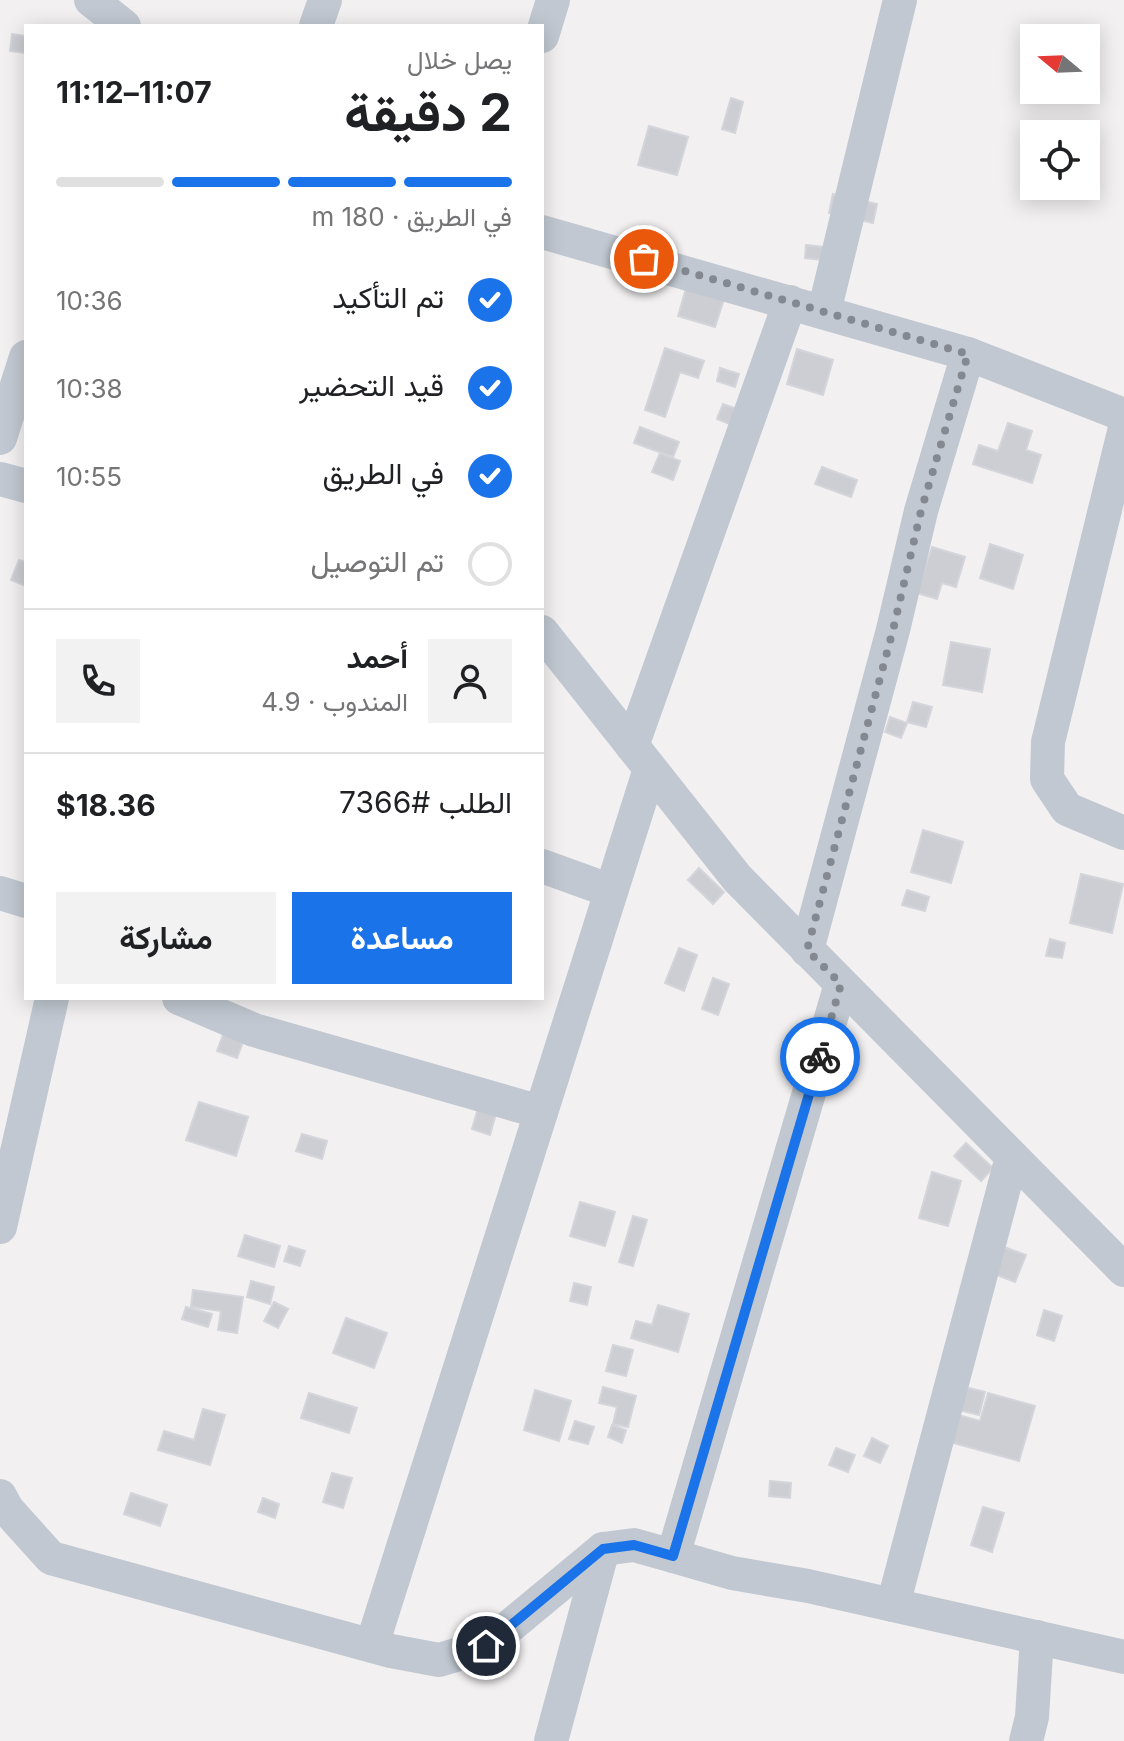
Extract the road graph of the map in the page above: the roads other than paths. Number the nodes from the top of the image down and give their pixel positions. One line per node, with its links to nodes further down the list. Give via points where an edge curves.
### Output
1 (91, 0): 6 (street)
2 (141, 0): 7 (street)
3 (325, 0): 8 (street)
4 (553, 0): 9 (street)
5 (900, 0): 12 (street)
6 (121, 24)
7 (133, 24)
8 (317, 24)
9 (544, 29)
10 (544, 233): 11 (street)
11 (790, 302): 12 (street); 21 (street)
12 (824, 312): 13 (street)
13 (968, 354): 15 (street); 27 (street, via 921,511)
14 (24, 363): 17 (street)
15 (1124, 415)
16 (1124, 432): 22 (street, via 1048,742 1047,779 1067,809)
17 (0, 438)
18 (0, 479): 19 (street)
19 (24, 485)
20 (544, 635): 21 (street)
21 (641, 757): 24 (street); 27 (street, via 737,878)
22 (1124, 833)
23 (544, 867): 24 (street)
24 (611, 891): 31 (street)
25 (0, 893): 26 (street)
26 (24, 900)
27 (807, 950): 28 (street)
28 (841, 984): 32 (street); 37 (street)
29 (52, 1000): 33 (street)
30 (200, 1002): 31 (street, via 254,1030)
31 (541, 1112): 40 (street)
32 (1012, 1157): 34 (street); 38 (street)
33 (0, 1227)
34 (1124, 1270)
35 (0, 1496): 40 (street, via 51,1558)
36 (603, 1549): 37 (street, via 634,1545); 40 (street, via 486,1646 439,1660); 42 (street)
37 (673, 1556): 38 (street)
38 (893, 1605): 39 (street)
39 (1037, 1637): 41 (street); 43 (street)
40 (372, 1645)
41 (1124, 1657)
42 (551, 1741)
43 (1026, 1741)

